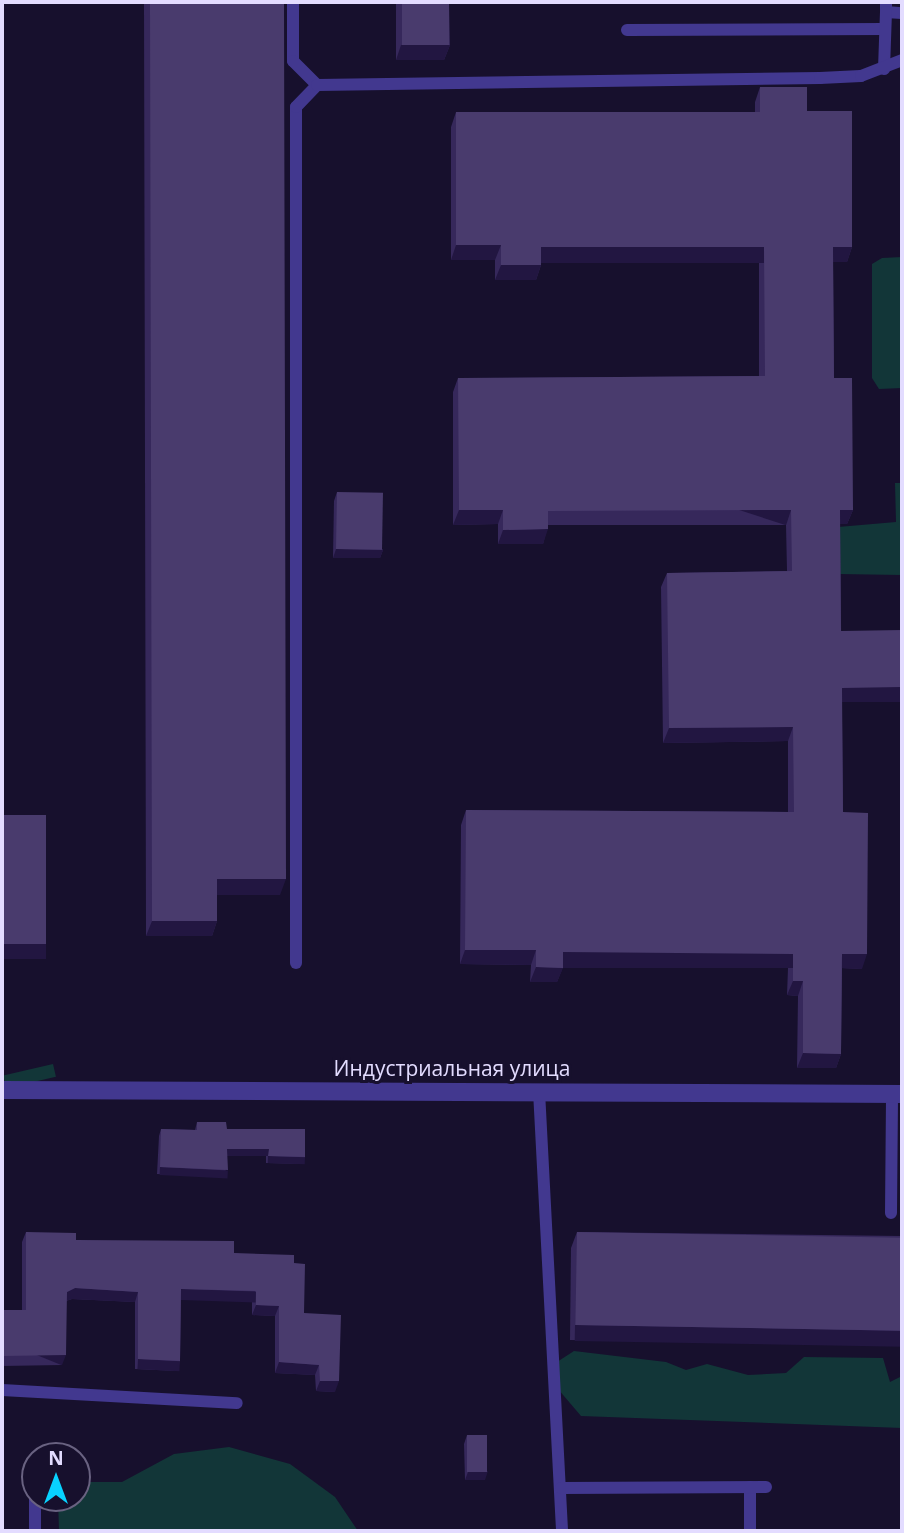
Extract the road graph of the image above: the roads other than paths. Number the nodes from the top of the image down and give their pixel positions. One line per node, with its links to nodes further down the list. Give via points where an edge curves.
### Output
1 (293, 2): 8 (lane, via 293,61)
2 (886, 7): 3 (lane); 4 (lane)
3 (902, 13)
4 (885, 29): 5 (lane); 7 (lane)
5 (627, 30)
6 (902, 60): 7 (lane)
7 (884, 69): 8 (lane, via 861,76 820,78)
8 (317, 85): 9 (lane, via 296,107)
9 (296, 963)
10 (2, 1090): 11 (street, Индустриальная улица)
11 (539, 1091): 12 (street, Индустриальная улица); 18 (lane)
12 (897, 1094): 13 (lane)
13 (891, 1213)
14 (2, 1390): 15 (lane)
15 (237, 1403)
16 (750, 1487): 17 (lane); 18 (lane); 22 (lane)
17 (766, 1487)
18 (561, 1488): 21 (lane)
19 (35, 1512): 20 (lane)
20 (35, 1531)
21 (562, 1531)
22 (750, 1531)

